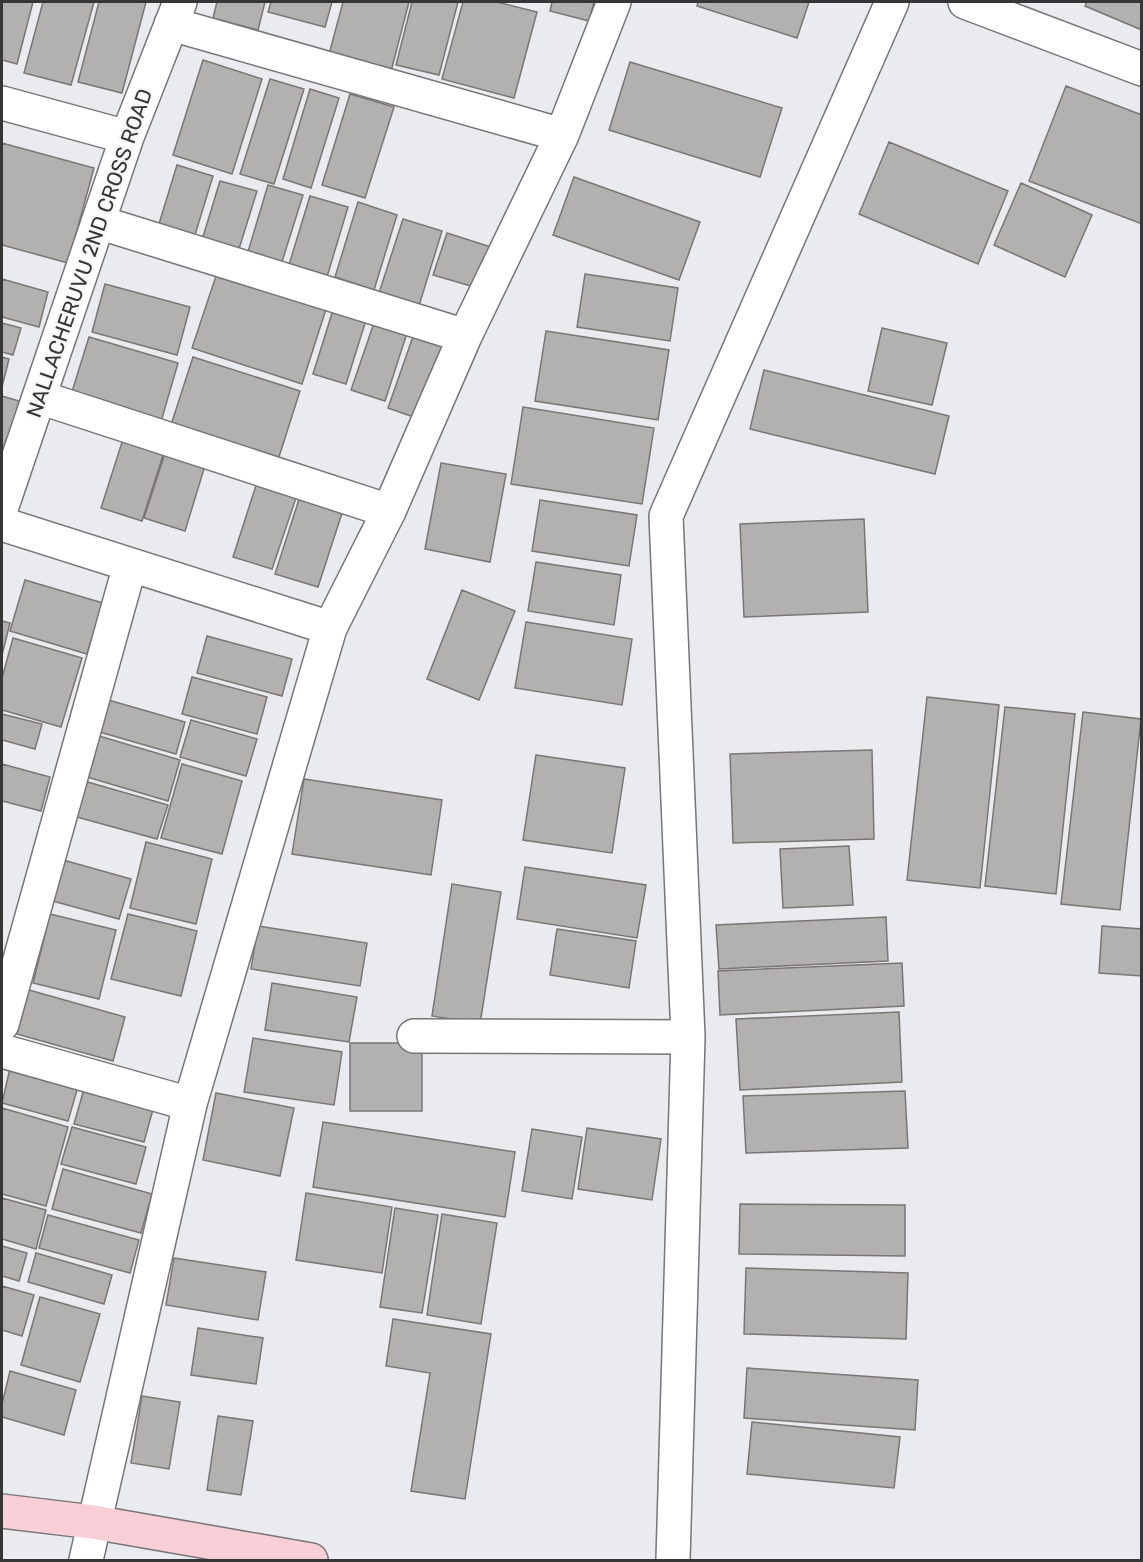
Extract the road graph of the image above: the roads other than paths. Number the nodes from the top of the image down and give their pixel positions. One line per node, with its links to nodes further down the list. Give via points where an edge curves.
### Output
1 (614, 2): 7 (street)
2 (892, 2): 19 (street, via 666,516)
3 (965, 2): 5 (street)
4 (176, 13): 7 (street); 8 (street, NALLACHERUVU 2ND CROSS ROAD)
5 (1142, 69)
6 (2, 103): 8 (street)
7 (562, 135): 10 (street)
8 (128, 137): 9 (street, NALLACHERUVU 2ND CROSS ROAD)
9 (98, 222): 10 (street); 11 (street, NALLACHERUVU 2ND CROSS ROAD)
10 (465, 336): 13 (street)
11 (39, 397): 12 (street, NALLACHERUVU 2ND CROSS ROAD); 13 (street)
12 (2, 506)
13 (389, 511): 16 (street)
14 (2, 524): 15 (street)
15 (130, 565): 16 (street); 17 (street)
16 (330, 628): 21 (street)
17 (2, 1024)
18 (414, 1036): 19 (street)
19 (688, 1037): 26 (street)
20 (2, 1051): 21 (street)
21 (190, 1104): 23 (street)
22 (2, 1511): 23 (main road)
23 (93, 1522): 24 (street); 25 (main road)
24 (86, 1560)
25 (311, 1560)
26 (673, 1560)

